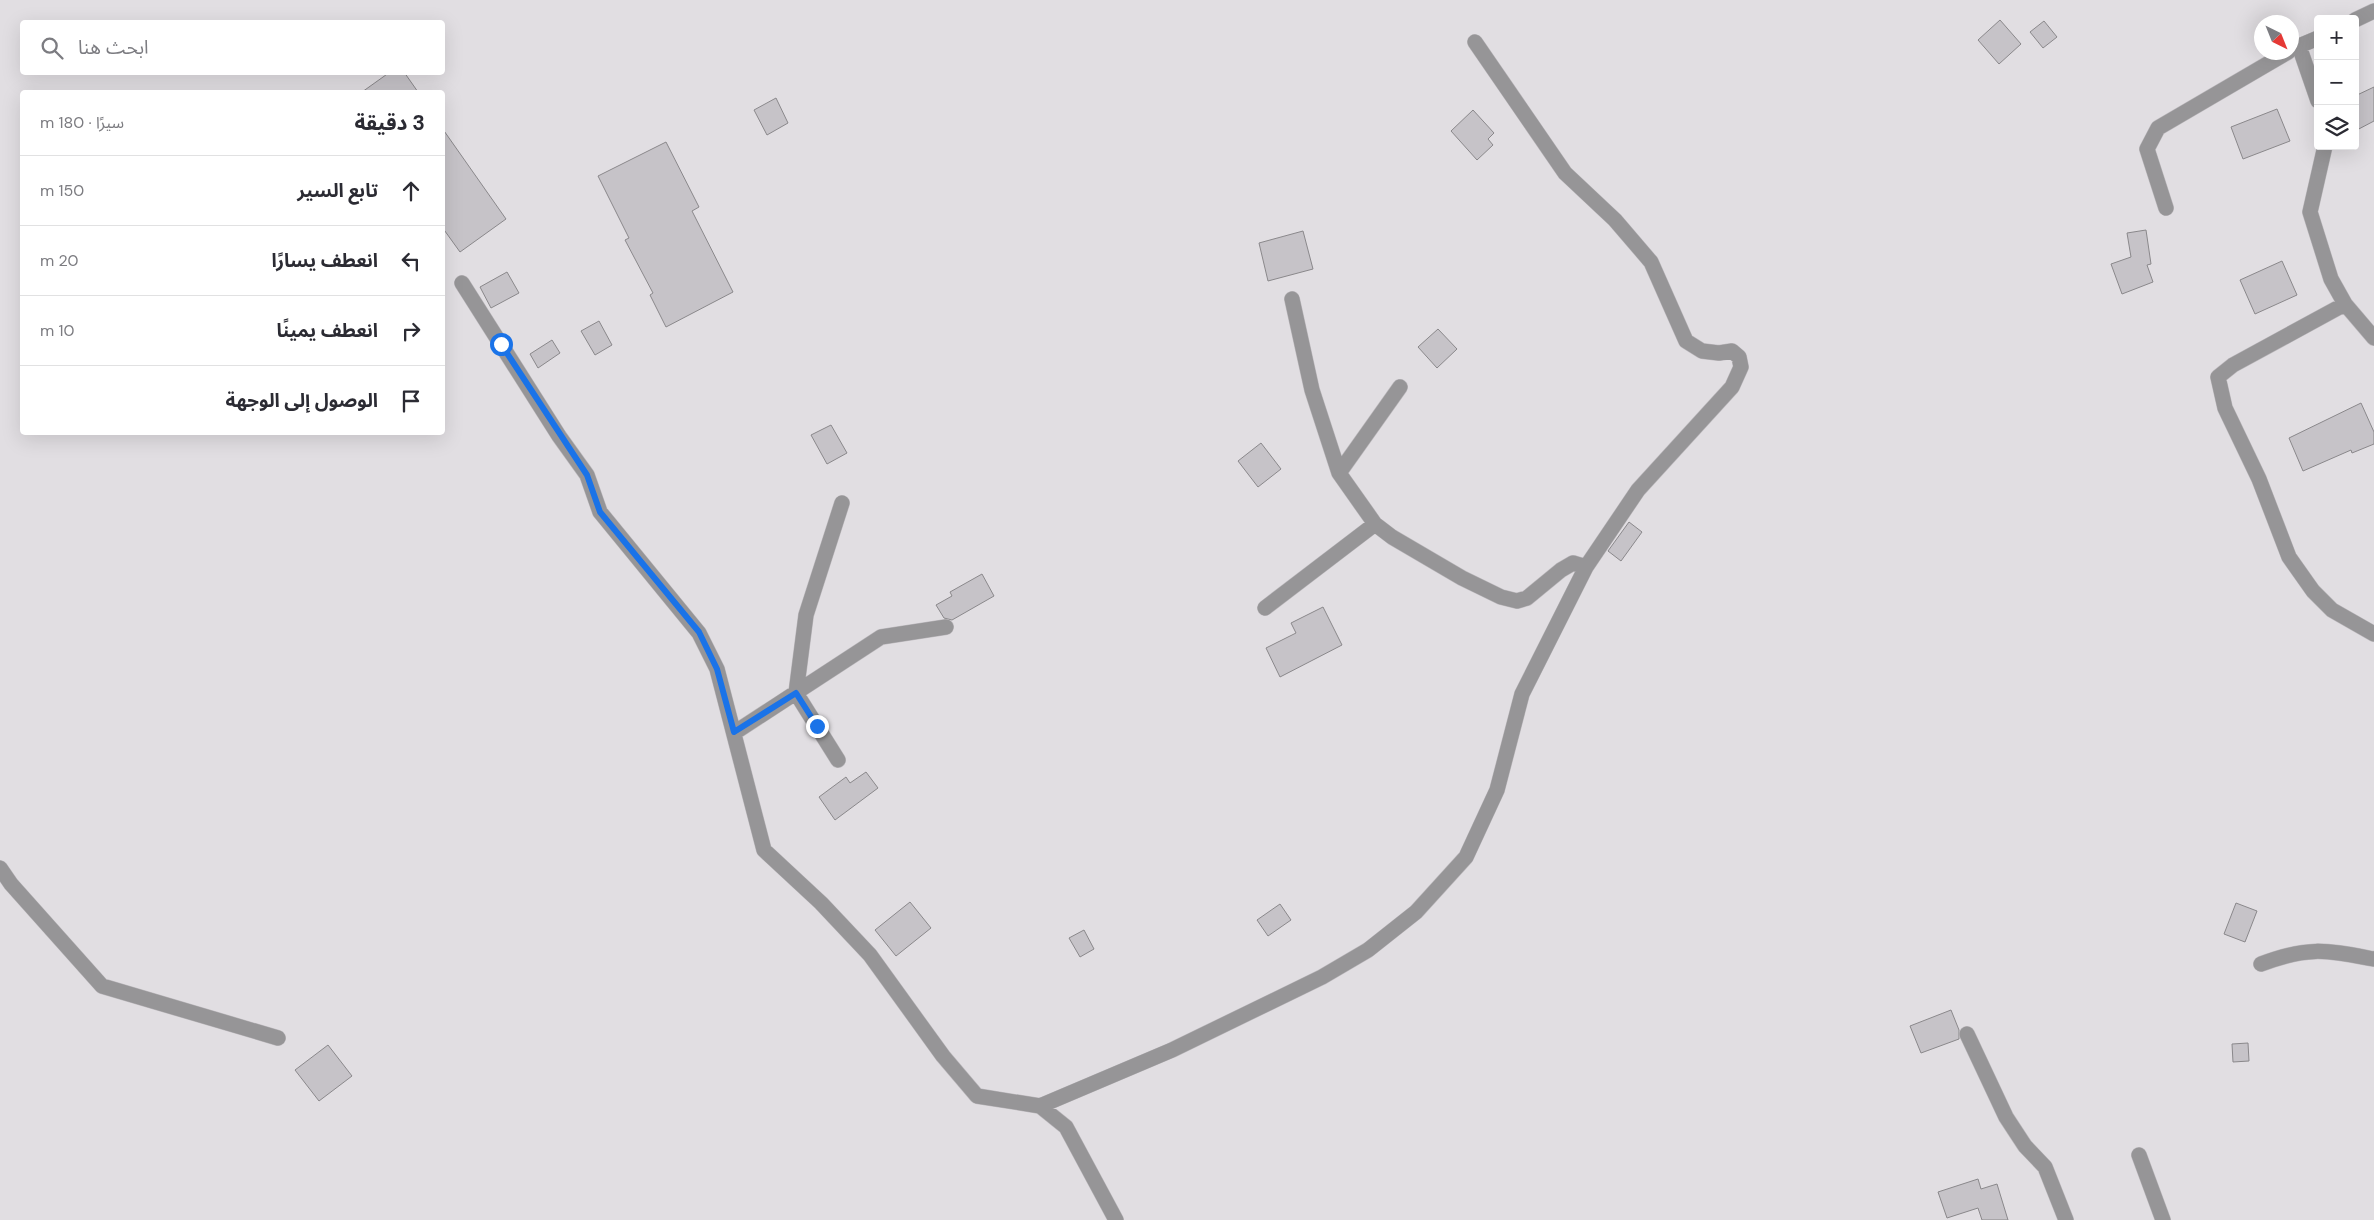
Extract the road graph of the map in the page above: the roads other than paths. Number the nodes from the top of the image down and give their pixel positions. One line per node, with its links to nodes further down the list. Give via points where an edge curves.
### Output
1 (2374, 11): 2 (street)
2 (2359, 18)
3 (2314, 40): 5 (street)
4 (1475, 42): 19 (street, via 1565,173 1615,220 1651,262 1686,341 1702,351 1732,351 1739,357 1741,367 1732,387 1638,490)
5 (2299, 47)
6 (2276, 60): 10 (street, via 2158,128 2146,149)
7 (2298, 60): 8 (street)
8 (2314, 93)
9 (2324, 150): 13 (street, via 2310,212 2331,279)
10 (2166, 208)
11 (462, 283): 24 (street, via 587,475 600,512 699,632 717,669)
12 (1292, 299): 16 (street, via 1312,390)
13 (2345, 304): 14 (street); 22 (street, via 2233,365 2218,377 2225,408 2259,479 2289,557 2313,591 2332,610)
14 (2374, 338)
15 (1400, 387): 16 (street)
16 (1339, 473): 18 (street)
17 (842, 503): 23 (street, via 806,615)
18 (1375, 524): 19 (street, via 1462,578 1517,601 1527,598 1561,570 1573,564); 20 (street)
19 (1586, 566): 31 (street, via 1522,694 1498,790 1466,857 1416,912 1368,950 1322,977 1172,1050)
20 (1265, 608)
21 (946, 626): 23 (street, via 881,637)
22 (2374, 634)
23 (796, 693): 24 (street); 25 (street)
24 (734, 732): 31 (street, via 764,850 870,955 943,1056 977,1096)
25 (838, 760)
26 (0, 868): 30 (street, via 102,986)
27 (2374, 959): 28 (street, via 2322,949 2288,953)
28 (2261, 964)
29 (1967, 1034): 34 (street, via 2006,1117 2044,1168)
30 (278, 1038)
31 (1040, 1106): 33 (street, via 1066,1126)
32 (2139, 1154): 35 (street)
33 (1116, 1220)
34 (2066, 1220)
35 (2162, 1220)

